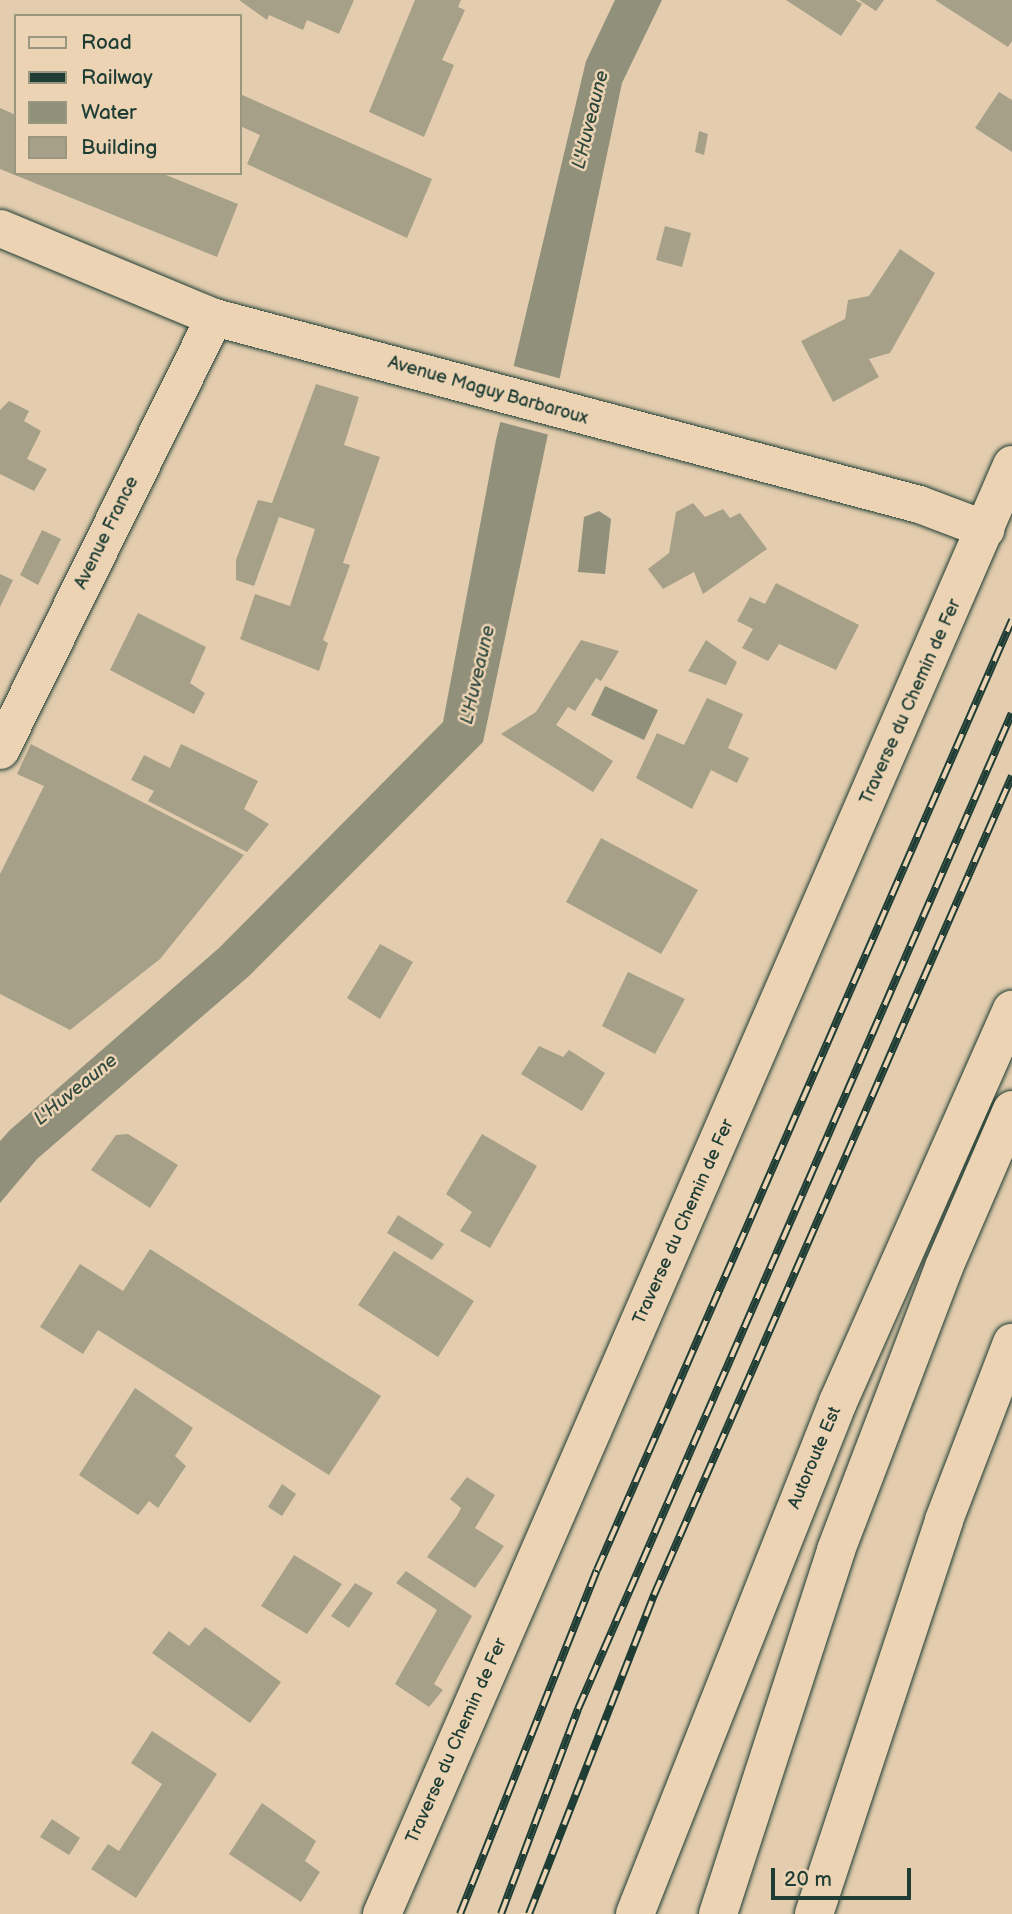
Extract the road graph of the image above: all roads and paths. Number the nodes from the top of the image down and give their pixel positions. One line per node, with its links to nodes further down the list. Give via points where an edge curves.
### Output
1 (0, 228): 2 (street, Avenue Maguy Barbaroux)
2 (214, 317): 4 (street, Avenue Maguy Barbaroux, via 607,425 919,504); 5 (street, Avenue France)
3 (1012, 465): 4 (main road, Traverse du Chemin de Fer)
4 (985, 529): 9 (main road, Traverse du Chemin de Fer)
5 (0, 750)
6 (1012, 1010): 10 (main road, Autoroute Est, via 838,1402)
7 (1012, 1110): 11 (main road, via 944,1267 836,1550)
8 (1012, 1343): 12 (main road, via 944,1520)
9 (382, 1914)
10 (635, 1914)
11 (718, 1914)
12 (814, 1914)

